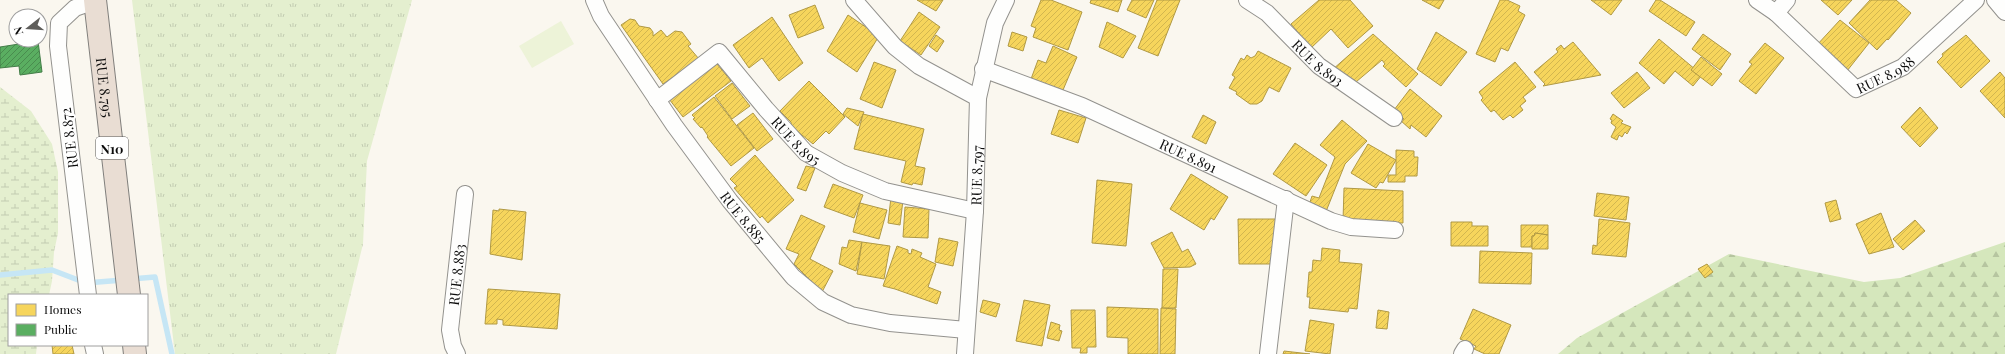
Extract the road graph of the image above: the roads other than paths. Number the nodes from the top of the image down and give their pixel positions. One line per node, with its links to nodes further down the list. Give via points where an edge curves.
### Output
1 (95, 0): 20 (street, RUE 8.872, via 75,8 59,23 58,46); 21 (highway, RUE 8.795 / N10)
2 (594, 0): 14 (street, RUE 8.885, via 601,16)
3 (854, 0): 13 (street, via 895,47 919,66)
4 (1006, 0): 12 (street, RUE 8.797, via 995,23)
5 (1247, 0): 15 (street, RUE 8.893, via 1267,14 1319,66)
6 (1757, 0): 11 (street)
7 (1787, 0): 11 (street)
8 (1976, 0): 11 (street, RUE 8.988, via 1903,67 1856,89)
9 (1995, 0): 10 (street)
10 (2005, 12)
11 (1776, 13)
12 (983, 69): 13 (street, RUE 8.797); 17 (street, RUE 8.891, via 1082,106)
13 (978, 98): 18 (street, RUE 8.797)
14 (657, 100): 18 (street, RUE 8.895, via 719,52 806,153 842,173 885,191); 22 (street, RUE 8.885, via 730,200 793,277 823,302 851,315 890,323)
15 (1394, 118)
16 (465, 194): 23 (street, RUE 8.883, via 450,330 452,346)
17 (1286, 199): 19 (street, RUE 8.891, via 1330,221 1351,227); 25 (street)
18 (975, 212): 22 (street, RUE 8.797)
19 (1395, 230)
20 (88, 294)
21 (129, 294)
22 (966, 330): 24 (street, RUE 8.797)
23 (457, 354)
24 (965, 354)
25 (1268, 354)

